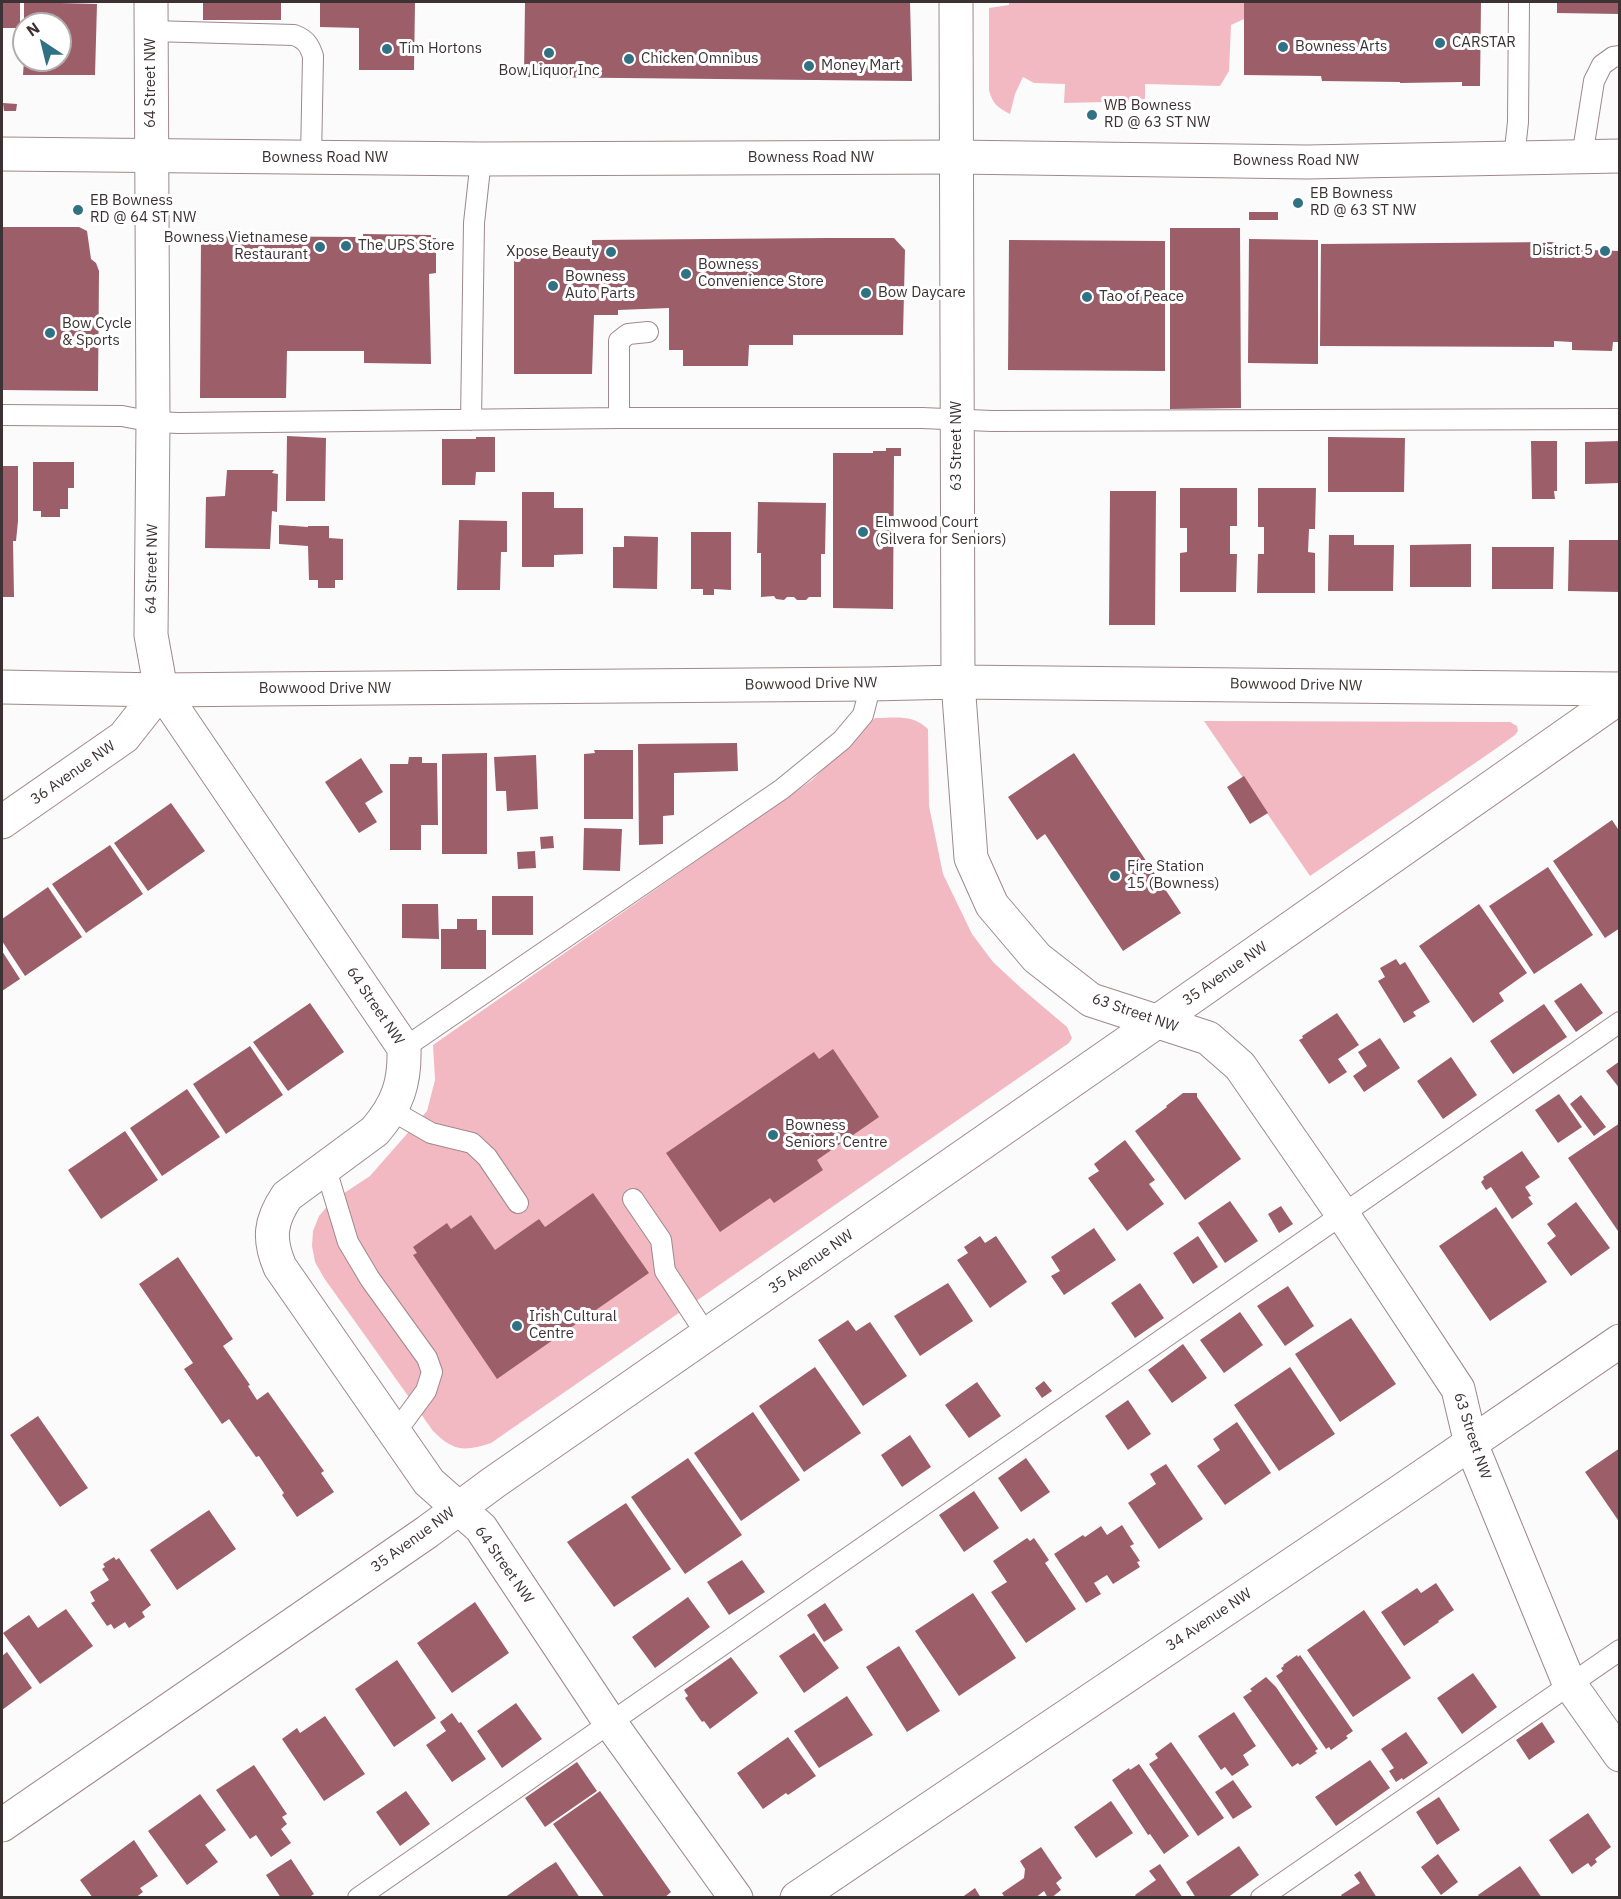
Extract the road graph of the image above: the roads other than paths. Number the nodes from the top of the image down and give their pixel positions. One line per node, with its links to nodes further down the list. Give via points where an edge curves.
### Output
1 (956, 2): 8 (street, 63 Street NW)
2 (1519, 2): 12 (lane)
3 (151, 16): 7 (street, 64 Street NW); 10 (lane, via 303,38 313,56)
4 (1620, 56): 9 (lane, via 1602,65 1594,81)
5 (2, 154): 7 (street, Bowness Road NW)
6 (1620, 156): 9 (street, Bowness Road NW)
7 (151, 157): 10 (street, Bowness Road NW); 19 (street, 64 Street NW)
8 (956, 157): 11 (street, Bowness Road NW); 12 (street, Bowness Road NW, via 1307,162); 18 (street, 63 Street NW)
9 (1582, 157): 12 (street, Bowness Road NW)
10 (311, 158): 11 (street, Bowness Road NW)
11 (481, 159): 17 (lane, via 474,223)
12 (1514, 159)
13 (648, 332): 15 (lane, via 628,334 620,341)
14 (2, 415): 19 (lane, via 122,416)
15 (619, 418): 17 (lane); 18 (lane)
16 (1620, 419): 18 (lane)
17 (471, 420): 19 (lane)
18 (958, 420): 20 (street, 63 Street NW)
19 (153, 422): 24 (street, 64 Street NW, via 151,635)
20 (958, 682): 21 (street, Bowwood Drive NW); 23 (street, Bowwood Drive NW); 27 (street, 63 Street NW, via 971,858 992,905 1037,958 1091,1000)
21 (871, 684): 24 (street, Bowwood Drive NW); 29 (lane, via 863,715 842,740 782,789)
22 (2, 687): 24 (street, Bowwood Drive NW)
23 (1620, 689)
24 (161, 690): 26 (street, 36 Avenue NW, via 124,737); 29 (street, 64 Street NW)
25 (1620, 698): 27 (street, 35 Avenue NW)
26 (2, 822)
27 (1158, 1021): 34 (street, 63 Street NW, via 1208,1038 1240,1066); 35 (street, 35 Avenue NW)
28 (1620, 1022): 34 (lane)
29 (404, 1048): 30 (street, 64 Street NW, via 402,1087)
30 (391, 1110): 31 (street, 64 Street NW, via 375,1131); 33 (lane, via 431,1133 472,1143 487,1157)
31 (325, 1166): 37 (lane, via 348,1242 427,1358 432,1372 426,1391); 37 (street, 64 Street NW, via 287,1196 279,1209 273,1224 274,1253)
32 (633, 1199): 35 (lane, via 661,1240 664,1271)
33 (518, 1203)
34 (1342, 1215): 38 (street, 63 Street NW, via 1458,1389); 42 (lane)
35 (706, 1334): 39 (street, 35 Avenue NW)
36 (1620, 1341): 38 (street, 34 Avenue NW)
37 (395, 1433): 39 (street, 64 Street NW, via 429,1482)
38 (1471, 1444): 41 (street, 63 Street NW); 47 (street, 34 Avenue NW)
39 (458, 1508): 42 (street, 64 Street NW, via 481,1528); 44 (street, 35 Avenue NW)
40 (1620, 1650): 41 (lane)
41 (1569, 1683): 43 (street, 63 Street NW); 48 (lane)
42 (609, 1721): 45 (lane); 46 (street, 64 Street NW)
43 (1620, 1755)
44 (2, 1825)
45 (358, 1898)
46 (736, 1898)
47 (797, 1898)
48 (1261, 1898)

